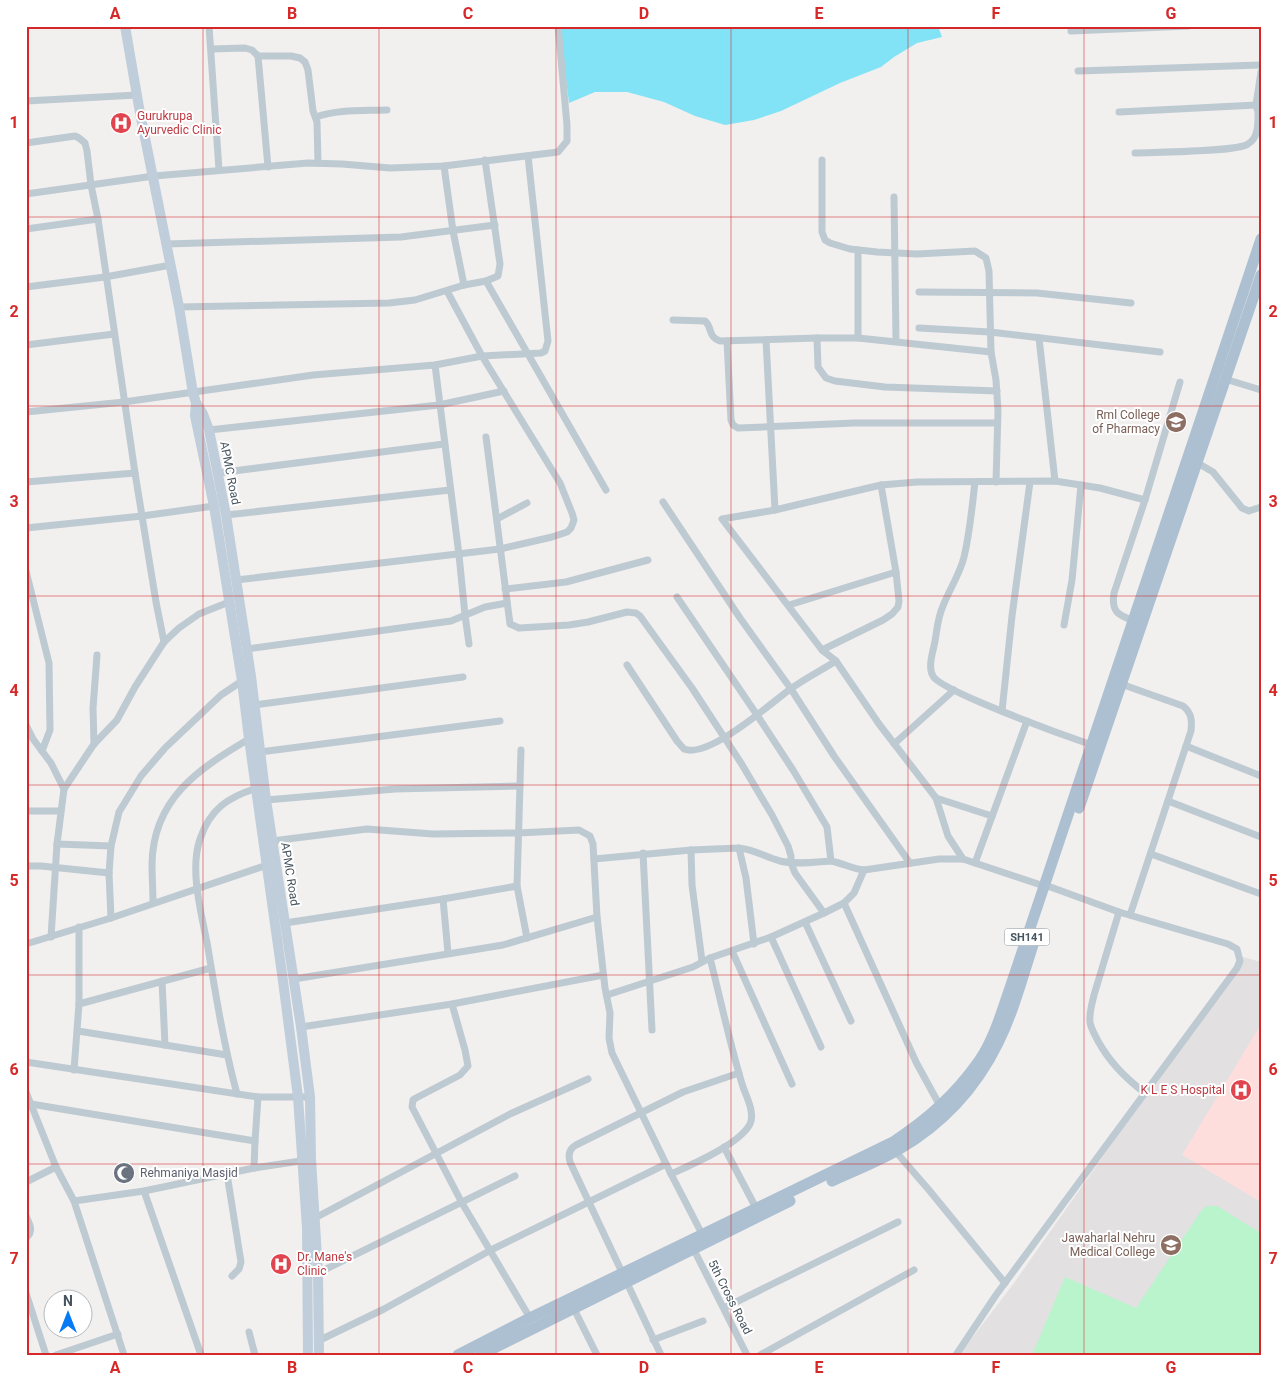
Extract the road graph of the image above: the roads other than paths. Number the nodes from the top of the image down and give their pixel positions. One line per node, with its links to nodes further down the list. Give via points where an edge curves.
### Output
1 (125, 26): 11 (street, APMC Road)
2 (209, 26): 6 (street)
3 (558, 26): 19 (street, via 567,141 558,152)
4 (1189, 26): 5 (street)
5 (1071, 31)
6 (211, 49): 7 (street, via 245,48); 25 (street)
7 (258, 56): 16 (street, via 292,56 305,62); 24 (street)
8 (1261, 66): 9 (street)
9 (1078, 71)
10 (1261, 72): 14 (street)
11 (137, 95): 12 (street); 26 (street, APMC Road)
12 (26, 101)
13 (387, 110): 16 (street, via 344,111)
14 (1258, 111): 15 (street); 18 (street, via 1258,129 1249,144 1244,146)
15 (1119, 112)
16 (316, 116): 22 (street)
17 (26, 143): 27 (street, via 79,138 85,143)
18 (1135, 153)
19 (528, 156): 20 (street); 63 (street, via 548,341 546,351)
20 (485, 160): 23 (street); 31 (street)
21 (822, 160): 36 (street, via 823,237 830,243)
22 (318, 163): 23 (street, via 390,168); 24 (street)
23 (444, 166): 33 (street)
24 (268, 167): 25 (street)
25 (219, 170): 26 (street)
26 (154, 176): 27 (street); 35 (street, APMC Road)
27 (91, 185): 28 (street); 30 (street)
28 (26, 194)
29 (894, 198): 37 (street)
30 (98, 219): 32 (street); 40 (street)
31 (495, 225): 33 (street); 41 (street, via 500,271)
32 (26, 229)
33 (453, 231): 35 (street, via 401,237); 42 (street)
34 (1261, 239): 115 (main road, SH141)
35 (167, 244): 38 (street, APMC Road)
36 (858, 250): 37 (street); 55 (street)
37 (894, 254): 45 (street, via 966,251 981,254 988,262); 59 (street)
38 (171, 265): 40 (street); 49 (street, APMC Road)
39 (1261, 275): 47 (main road, SH141)
40 (105, 277): 43 (street); 53 (street)
41 (486, 282): 42 (street); 63 (street)
42 (464, 285): 44 (street)
43 (26, 287)
44 (447, 291): 49 (street, via 415,300 388,302); 64 (street)
45 (989, 291): 46 (street); 48 (street, via 1046,293); 52 (street)
46 (919, 292)
47 (1258, 292): 66 (main road, SH141)
48 (1131, 303)
49 (179, 307): 71 (street, APMC Road)
50 (673, 320): 58 (street, via 705,321 714,339)
51 (920, 328): 52 (street)
52 (990, 332): 56 (street); 61 (street)
53 (114, 334): 60 (street); 72 (street)
54 (817, 338): 55 (street); 57 (street); 70 (street, via 818,367 826,378 836,381)
55 (858, 338): 59 (street)
56 (1039, 338): 62 (street); 84 (street)
57 (766, 340): 58 (street); 77 (street)
58 (727, 341): 77 (street, via 733,425 738,428)
59 (896, 341): 61 (street)
60 (26, 345)
61 (991, 352): 70 (street)
62 (1160, 352)
63 (528, 355): 64 (street); 92 (street)
64 (482, 356): 65 (street); 69 (street)
65 (435, 365): 71 (street, via 313,375); 74 (street)
66 (1226, 379): 68 (street); 81 (main road, SH141)
67 (1180, 382): 93 (street)
68 (1261, 390)
69 (504, 391): 74 (street); 103 (street, via 560,483 574,520 567,532)
70 (997, 391): 76 (street)
71 (193, 393): 72 (street); 73 (street, APMC Road)
72 (124, 402): 75 (street); 82 (street)
73 (196, 404): 78 (street, APMC Road); 96 (street, APMC Road, via 195,416)
74 (439, 405): 78 (street); 80 (street)
75 (26, 412)
76 (998, 423): 77 (street, via 854,423); 87 (street)
77 (770, 427): 98 (street)
78 (209, 430): 83 (street, APMC Road)
79 (486, 437): 101 (street)
80 (444, 444): 83 (street); 91 (street)
81 (1196, 462): 97 (street, via 1213,472 1242,508 1249,511); 126 (main road, SH141)
82 (135, 473): 85 (street); 100 (street)
83 (218, 473): 99 (street, APMC Road)
84 (1055, 481): 88 (street); 89 (street)
85 (26, 482)
86 (975, 482): 87 (street); 90 (street); 128 (street, via 963,559 942,606 932,657 932,676)
87 (996, 482): 88 (street)
88 (1030, 482): 130 (street)
89 (1082, 485): 93 (street); 116 (street)
90 (881, 486): 98 (street); 107 (street)
91 (450, 490): 99 (street); 104 (street)
92 (606, 490)
93 (1145, 500): 115 (street, via 1113,600 1120,616)
94 (663, 502): 127 (street)
95 (527, 503): 101 (street)
96 (214, 506): 100 (street); 111 (street, APMC Road)
97 (1261, 507)
98 (775, 510): 113 (street, via 722,519)
99 (226, 515): 108 (street, APMC Road)
100 (142, 516): 102 (street); 117 (street)
101 (497, 519): 103 (street)
102 (26, 528)
103 (500, 549): 104 (street); 109 (street)
104 (459, 555): 108 (street); 114 (street)
105 (648, 560): 109 (street, via 566,582)
106 (26, 571): 143 (street, via 49,663 50,730)
107 (896, 572): 113 (street); 120 (street, via 899,601 892,614)
108 (236, 580): 119 (street, APMC Road)
109 (505, 589): 112 (street)
110 (677, 597): 131 (street)
111 (229, 602): 117 (street, via 199,614); 125 (street, APMC Road)
112 (507, 603): 114 (street, via 485,606); 135 (street, via 510,624 519,628 578,625 627,612 636,613 692,688)
113 (789, 605): 120 (street)
114 (464, 615): 118 (street); 119 (street, via 451,621)
115 (1134, 621): 140 (main road, SH141)
116 (1064, 625)
117 (164, 642): 138 (street, via 117,720)
118 (470, 644)
119 (247, 649): 129 (street, APMC Road)
120 (822, 650): 122 (street)
121 (96, 655): 138 (street)
122 (836, 661): 127 (street); 139 (street)
123 (627, 665): 135 (street, via 684,749 701,750)
124 (463, 677): 129 (street)
125 (242, 681): 137 (street, APMC Road); 159 (street, via 220,694 141,776 119,812)
126 (1121, 684): 141 (street, via 1188,710 1192,723); 176 (main road, SH141)
127 (791, 689): 131 (street); 168 (street)
128 (954, 690): 130 (street); 139 (street)
129 (254, 705): 144 (street, APMC Road)
130 (1002, 711): 133 (street)
131 (757, 715): 135 (street); 166 (street, via 827,827)
132 (500, 721): 144 (street)
133 (1027, 721): 140 (street); 154 (street)
134 (26, 725): 136 (street)
135 (724, 738): 167 (street, via 772,815 788,846)
136 (29, 739): 143 (street)
137 (249, 739): 147 (street, APMC Road); 180 (street, via 217,757 193,776 168,805 154,842)
138 (94, 744): 148 (street)
139 (894, 744): 149 (street)
140 (1092, 745): 176 (main road, SH141)
141 (1186, 746): 145 (street); 151 (street)
142 (521, 750): 146 (street)
143 (42, 751): 148 (street)
144 (260, 752): 150 (street, APMC Road)
145 (1261, 776)
146 (520, 786): 150 (street, via 395,789); 155 (street)
147 (257, 788): 170 (street, APMC Road); 177 (street, via 225,801 212,815 197,849)
148 (64, 789): 153 (street)
149 (936, 798): 154 (street); 165 (street, via 948,836)
150 (266, 800): 157 (street, APMC Road)
151 (1168, 801): 156 (street); 163 (street)
152 (26, 811): 153 (street)
153 (60, 811): 158 (street)
154 (992, 816): 169 (street)
155 (518, 833): 157 (street, via 433,834 367,829); 164 (street, via 586,832 593,844); 175 (street)
156 (1261, 837)
157 (272, 841): 170 (street, APMC Road)
158 (57, 844): 159 (street); 172 (street)
159 (111, 846): 174 (street)
160 (739, 848): 161 (street); 167 (street); 194 (street)
161 (691, 850): 162 (street); 198 (street)
162 (643, 853): 164 (street); 202 (street)
163 (1151, 854): 178 (street); 184 (street)
164 (594, 859): 185 (street)
165 (963, 859): 168 (street); 169 (street)
166 (831, 861): 167 (street); 173 (street)
167 (791, 863): 183 (street)
168 (910, 863): 173 (street)
169 (975, 863): 176 (street)
170 (271, 864): 177 (street); 188 (street, APMC Road); 223 (street, APMC Road)
171 (26, 866): 172 (street)
172 (56, 867): 174 (street); 190 (street)
173 (864, 870): 181 (street, via 854,892)
174 (109, 873): 186 (street)
175 (517, 886): 179 (street); 192 (street)
176 (1047, 886): 182 (street); 226 (main road, SH141, via 998,1021 980,1060); 230 (main road, SH141, via 1007,1023 990,1059 971,1088 945,1115)
177 (198, 888): 180 (street); 199 (street)
178 (1261, 894)
179 (443, 899): 188 (street); 196 (street)
180 (154, 903): 186 (street)
181 (844, 903): 183 (street); 226 (street, via 916,1062)
182 (1119, 912): 184 (street); 220 (street, via 1094,995 1090,1025 1113,1065)
183 (824, 913): 187 (street)
184 (1130, 915): 220 (street, via 1228,944 1237,949 1240,961)
185 (597, 917): 192 (street); 200 (street)
186 (111, 918): 189 (street)
187 (805, 922): 191 (street); 207 (street)
188 (285, 923): 201 (street, APMC Road)
189 (79, 927): 190 (street); 205 (street)
190 (51, 937): 193 (street)
191 (772, 937): 194 (street); 212 (street)
192 (527, 938): 196 (street)
193 (26, 944)
194 (754, 944): 195 (street)
195 (732, 951): 197 (street); 218 (street)
196 (448, 953): 201 (street)
197 (710, 958): 198 (street); 216 (street)
198 (702, 961): 202 (street)
199 (211, 968): 203 (street); 213 (street)
200 (603, 975): 204 (street); 206 (street)
201 (294, 979): 208 (street, APMC Road)
202 (651, 980): 204 (street); 209 (street)
203 (162, 981): 205 (street); 211 (street)
204 (607, 995): 227 (street, via 612,1052)
205 (79, 1004): 210 (street)
206 (452, 1004): 208 (street); 231 (street, via 468,1066 460,1075 412,1103)
207 (851, 1022)
208 (301, 1027): 224 (street, APMC Road)
209 (652, 1030)
210 (78, 1031): 211 (street); 215 (street)
211 (165, 1045): 213 (street)
212 (821, 1047)
213 (227, 1055): 221 (street)
214 (26, 1062): 215 (street)
215 (74, 1070): 221 (street)
216 (739, 1073): 227 (street, via 684,1092); 229 (street, via 752,1115 751,1123)
217 (588, 1079): 231 (street, via 510,1114)
218 (792, 1084)
219 (26, 1092): 225 (street)
220 (1145, 1093): 256 (street)
221 (236, 1094): 222 (street)
222 (258, 1096): 223 (street); 228 (street)
223 (298, 1097): 224 (street); 232 (street, APMC Road)
224 (310, 1097): 232 (street, APMC Road)
225 (31, 1104): 228 (street); 234 (street)
226 (940, 1106): 244 (main road, SH141, via 921,1124 893,1142)
227 (640, 1113): 233 (street); 243 (street, via 571,1149 570,1162)
228 (255, 1141): 235 (street)
229 (724, 1147): 237 (street); 244 (street)
230 (896, 1152): 250 (main road, SH141); 256 (street)
231 (436, 1153): 242 (street); 246 (street)
232 (306, 1160): 235 (street); 246 (street, APMC Road); 271 (street, APMC Road)
233 (666, 1164): 237 (street); 243 (street)
234 (56, 1167): 239 (street); 241 (street)
235 (254, 1168): 236 (street)
236 (227, 1174): 240 (street); 254 (street, via 241,1262)
237 (671, 1174): 248 (street)
238 (515, 1176): 242 (street)
239 (26, 1182)
240 (144, 1191): 241 (street); 269 (street)
241 (74, 1202): 263 (street)
242 (462, 1202): 251 (street); 253 (street)
243 (589, 1202): 251 (street); 255 (street)
244 (756, 1208): 248 (main road, SH141)
245 (26, 1216): 249 (street, via 31,1228)
246 (315, 1218): 253 (street, APMC Road)
247 (898, 1222): 259 (street)
248 (702, 1234): 250 (main road, SH141)
249 (26, 1238)
250 (691, 1245): 255 (main road, SH141); 259 (street, 5th Cross Road)
251 (491, 1250): 260 (street); 265 (street)
252 (914, 1270): 278 (street)
253 (318, 1273): 265 (street, APMC Road)
254 (232, 1276)
255 (624, 1277): 258 (main road, SH141); 260 (main road, SH141); 264 (street)
256 (1005, 1283): 279 (street)
257 (26, 1293): 266 (street)
258 (573, 1307): 274 (main road, SH141); 275 (street)
259 (724, 1308): 277 (street, 5th Cross Road)
260 (530, 1318): 273 (main road, SH141)
261 (703, 1321): 264 (street)
262 (249, 1332): 270 (street)
263 (118, 1334): 267 (street); 268 (street)
264 (653, 1340): 276 (street)
265 (318, 1341): 272 (street, APMC Road)
266 (46, 1355)
267 (56, 1355)
268 (124, 1355)
269 (200, 1355)
270 (255, 1355)
271 (308, 1355)
272 (319, 1355)
273 (458, 1355)
274 (480, 1355)
275 (597, 1355)
276 (661, 1355)
277 (747, 1355)
278 (760, 1355)
279 (956, 1355)

